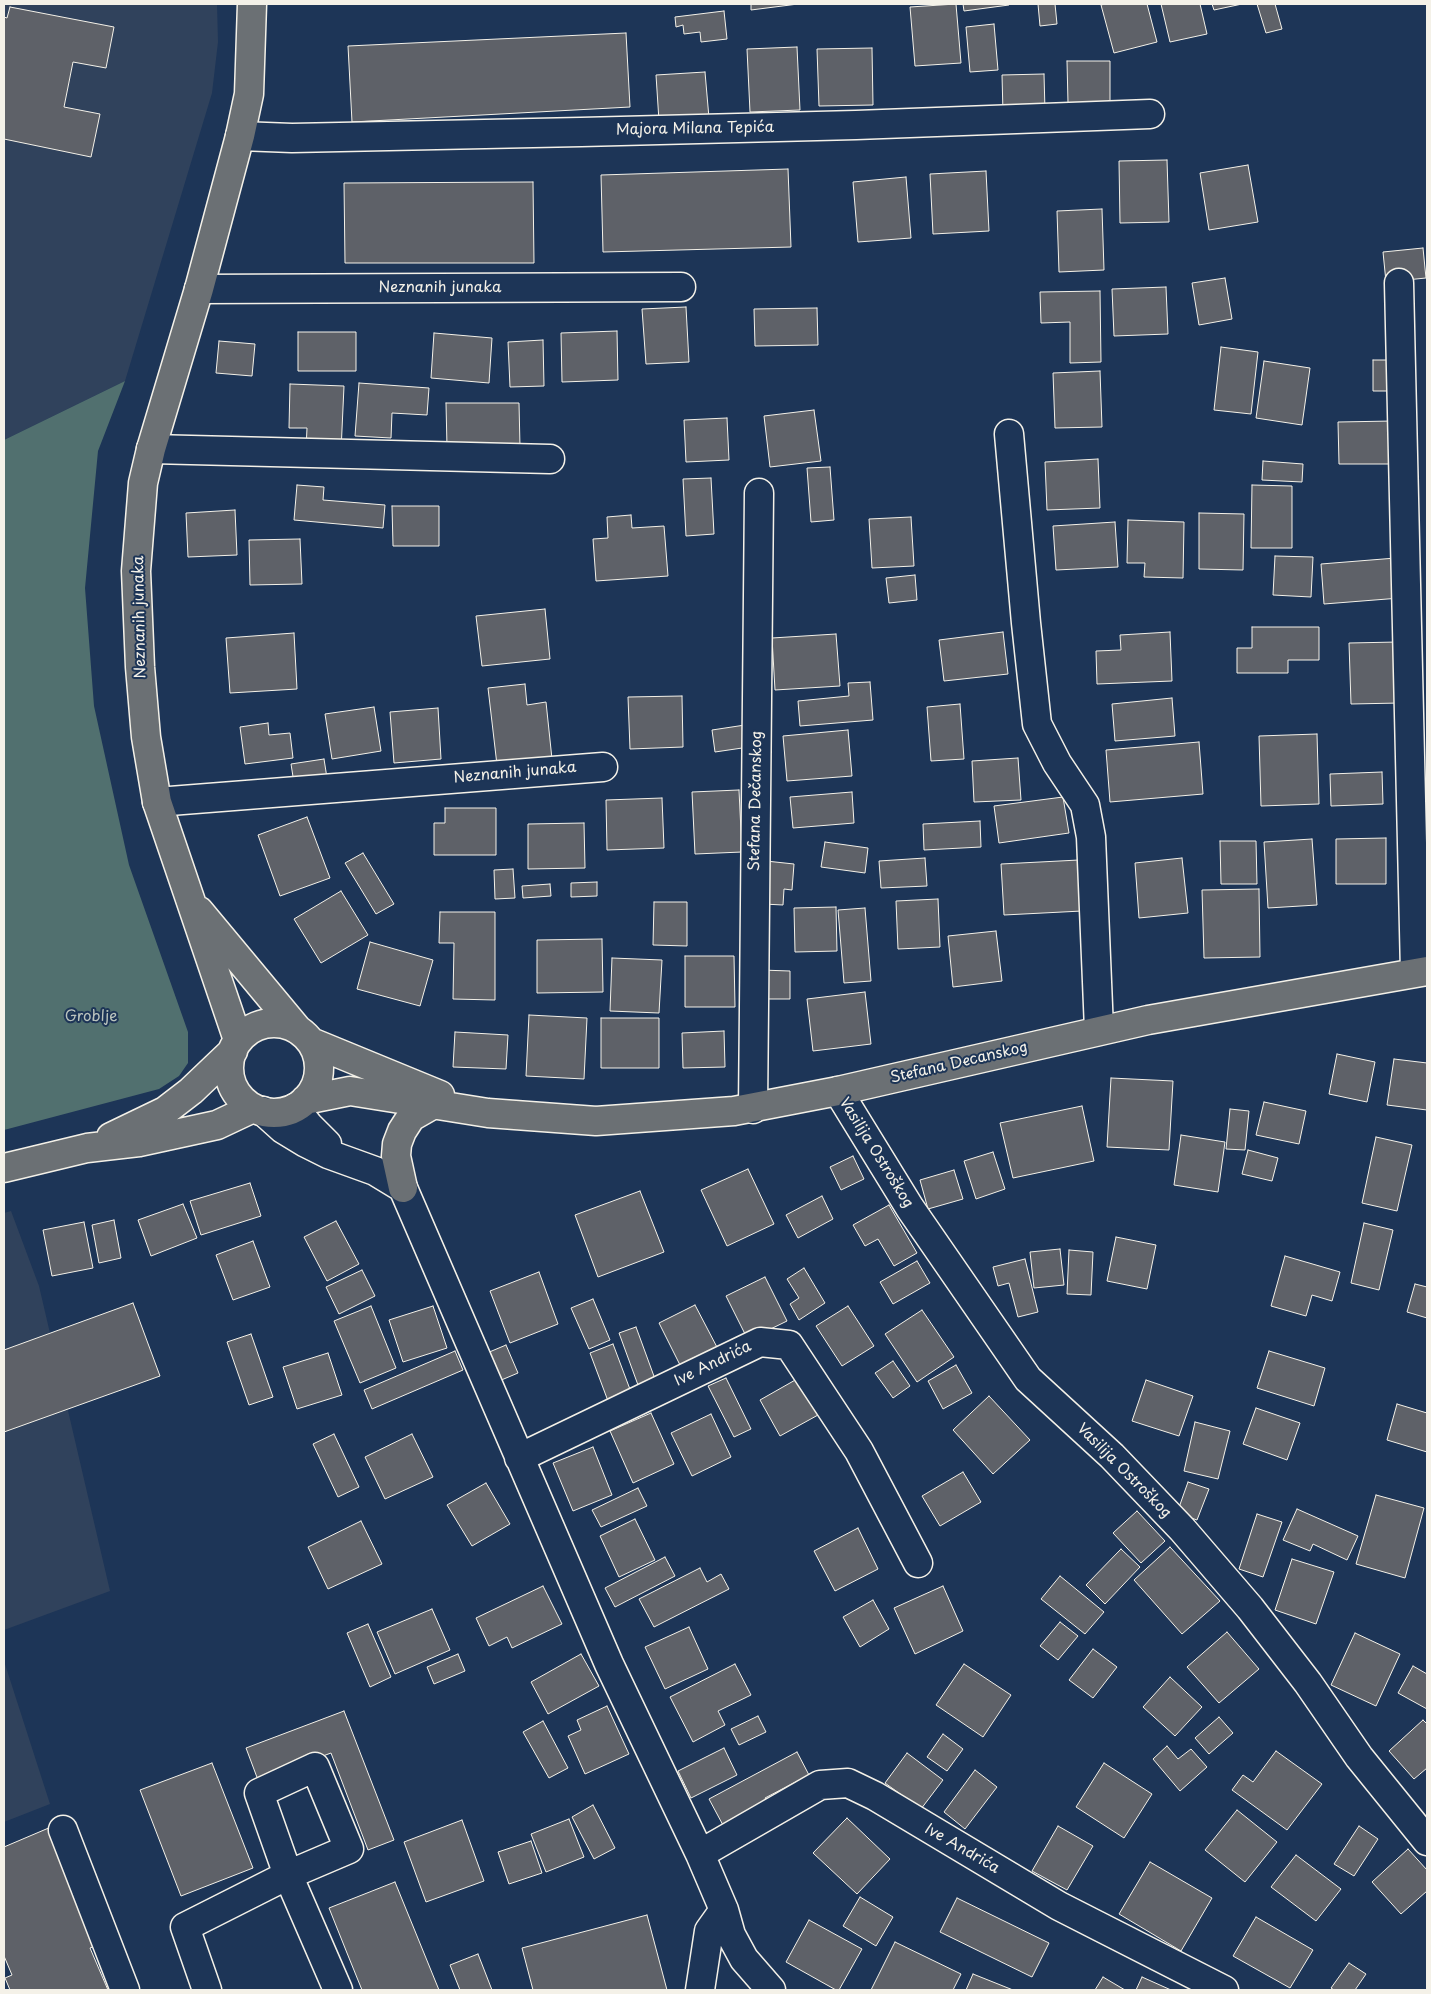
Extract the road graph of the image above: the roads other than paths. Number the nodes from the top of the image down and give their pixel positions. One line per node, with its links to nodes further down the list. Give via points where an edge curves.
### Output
1 (252, 4): 3 (main road, Neznanih junaka, via 249,94)
2 (1150, 114): 3 (street, Majora Milana Tepića, via 600,132 292,138)
3 (240, 136): 6 (main road, Neznanih junaka)
4 (1399, 283): 14 (street)
5 (681, 287): 6 (street, Neznanih junaka)
6 (199, 289): 8 (main road, Neznanih junaka)
7 (1009, 434): 15 (street, via 1037,724 1057,764 1085,805 1091,837)
8 (151, 449): 9 (street); 12 (main road, Neznanih junaka, via 143,483 136,571 146,737)
9 (550, 460)
10 (760, 493): 22 (street, Stefana Dečanskog)
11 (603, 766): 12 (street, Neznanih junaka)
12 (157, 802): 13 (main road, Neznanih junaka)
13 (189, 898): 16 (main road); 17 (main road, Neznanih junaka)
14 (1421, 971): 15 (main road, Stefana Decanskog)
15 (1099, 1030): 18 (main road, Stefana Decanskog)
16 (304, 1036): 17 (main road, via 287,1025 275,1023 250,1030); 19 (main road, via 316,1053 319,1066 313,1090); 23 (main road, via 354,1061)
17 (235, 1046): 21 (main road, via 230,1073 232,1083 244,1101); 24 (main road, via 191,1091 165,1111)
18 (838, 1091): 22 (main road, Stefana Decanskog); 31 (street, Vasilija Ostroškog, via 910,1208 1028,1379 1112,1456 1182,1529 1250,1608 1308,1683 1359,1757)
19 (300, 1104): 20 (main road, via 350,1091); 21 (main road, via 274,1113); 25 (street, via 309,1126 328,1145)
20 (432, 1105): 23 (main road); 27 (main road, via 411,1117 397,1144)
21 (258, 1109): 24 (main road, via 218,1125 139,1142); 25 (street, via 306,1142 328,1154)
22 (753, 1109): 23 (main road, Stefana Decanskog, via 596,1121)
23 (488, 1113)
24 (87, 1148): 26 (main road)
25 (356, 1163): 27 (street)
26 (4, 1168)
27 (402, 1188): 28 (street)
28 (519, 1458): 29 (street, Ive Andrića, via 760,1342 789,1345 860,1451); 32 (street, via 609,1664)
29 (918, 1563)
30 (63, 1830): 34 (street)
31 (1427, 1841)
32 (700, 1854): 33 (street); 39 (street, Ive Andrića, via 820,1785 848,1783 1059,1906)
33 (724, 1910): 37 (street, via 709,1932); 38 (street, via 731,1935 744,1959)
34 (124, 1990)
35 (207, 1990): 36 (street, via 184,1926 288,1875)
36 (338, 1990)
37 (700, 1990)
38 (771, 1990)
39 (1224, 1990)

